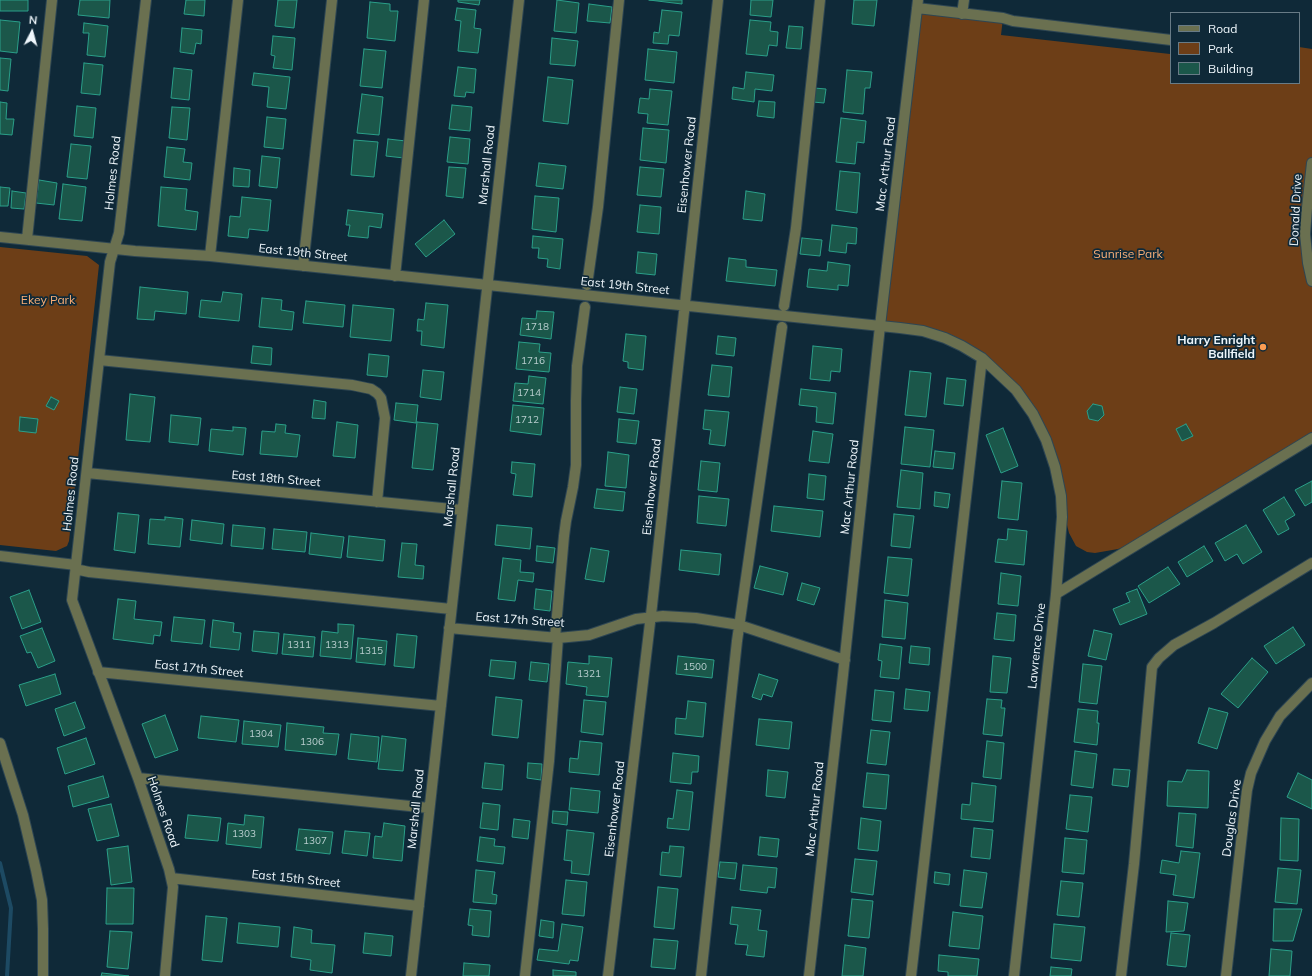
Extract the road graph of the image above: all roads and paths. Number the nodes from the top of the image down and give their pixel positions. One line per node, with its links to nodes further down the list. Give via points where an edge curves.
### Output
1 (52, 0): 16 (street)
2 (146, 0): 17 (street, Holmes Road, via 119,233)
3 (238, 0): 18 (street)
4 (332, 0): 19 (street)
5 (424, 0): 20 (street)
6 (519, 0): 22 (street, Marshall Road)
7 (619, 0): 23 (street, via 598,206)
8 (718, 0): 24 (street, Eisenhower Road)
9 (820, 0): 25 (street, via 796,228)
10 (964, 0): 12 (street)
11 (917, 4): 12 (street); 27 (street, Mac Arthur Road)
12 (962, 14): 13 (street)
13 (1170, 40)
14 (1312, 164): 21 (street, Donald Drive, via 1305,234)
15 (0, 237): 16 (street, East 19th Street)
16 (27, 239): 17 (street, East 19th Street)
17 (114, 248): 18 (street, East 19th Street); 30 (street, Holmes Road, via 110,262)
18 (210, 256): 19 (street, East 19th Street)
19 (304, 266): 20 (street, East 19th Street)
20 (395, 276): 22 (street, East 19th Street)
21 (1312, 281)
22 (487, 285): 24 (street, East 19th Street); 34 (street, Marshall Road)
23 (587, 285)
24 (685, 306): 27 (street, East 19th Street); 40 (street, Eisenhower Road)
25 (784, 306)
26 (585, 307): 43 (street, via 577,366 576,465 564,536)
27 (880, 326): 29 (street, East 19th Street, via 945,338); 44 (street, Mac Arthur Road)
28 (782, 327): 41 (street)
29 (982, 358): 38 (street, East 19th Street, via 1016,390 1033,414 1046,440 1055,468 1062,517); 60 (street)
30 (99, 360): 32 (street, Holmes Road); 33 (street, via 352,384 377,393 381,398 385,418)
31 (1312, 438): 38 (street, Lawrence Drive)
32 (87, 474): 33 (street, East 18th Street); 37 (street, Holmes Road)
33 (377, 502): 34 (street, East 18th Street)
34 (462, 510): 39 (street, Marshall Road)
35 (0, 556): 37 (street)
36 (1312, 562): 62 (street, via 1174,645 1152,668)
37 (76, 567): 39 (street, via 105,574); 45 (street, Holmes Road, via 72,600)
38 (1056, 594): 61 (street, Lawrence Drive)
39 (451, 609): 42 (street, Marshall Road)
40 (650, 617): 41 (street, East 17th Street, via 696,618); 43 (street, East 17th Street, via 589,634); 57 (street, Eisenhower Road)
41 (740, 624): 44 (street, East 17th Street); 58 (street)
42 (449, 628): 43 (street, East 17th Street); 47 (street, Marshall Road)
43 (556, 638): 56 (street, via 549,762)
44 (845, 660): 59 (street, Mac Arthur Road)
45 (98, 672): 47 (street, East 17th Street); 49 (street, Holmes Road)
46 (1312, 683): 63 (street, Douglas Drive, via 1280,716 1265,741 1251,773 1244,807)
47 (441, 706): 50 (street, Marshall Road)
48 (0, 743): 53 (street, via 23,815 42,900)
49 (138, 778): 50 (street); 51 (street, Holmes Road)
50 (429, 808): 52 (street, Marshall Road)
51 (171, 878): 52 (street, East 15th Street); 54 (street, Holmes Road, via 173,887)
52 (418, 906): 55 (street, Marshall Road)
53 (43, 976)
54 (165, 976)
55 (411, 976)
56 (525, 976)
57 (608, 976)
58 (701, 976)
59 (809, 976)
60 (911, 976)
61 (1014, 976)
62 (1121, 976)
63 (1226, 976)

